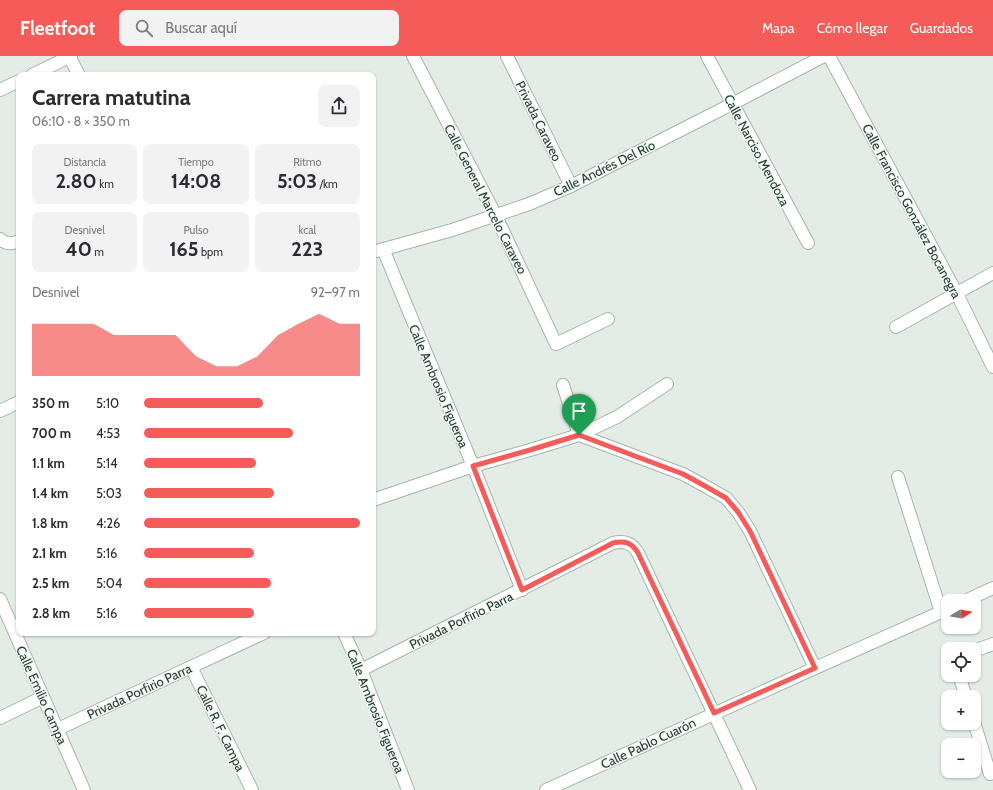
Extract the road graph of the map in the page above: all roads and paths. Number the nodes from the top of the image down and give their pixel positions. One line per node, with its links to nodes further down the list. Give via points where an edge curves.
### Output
1 (70, 56): 7 (street); 8 (street)
2 (413, 56): 13 (street, Calle General Marcelo Caraveo)
3 (507, 56): 12 (street, Privada Caraveo)
4 (707, 56): 11 (street, Calle Narciso Mendoza)
5 (824, 56): 11 (street, Calle Andrés Del Río)
6 (829, 56): 19 (street, Calle Francisco González Bocanegra)
7 (38, 72)
8 (77, 72)
9 (16, 82): 10 (street)
10 (0, 90)
11 (732, 104): 12 (street, Calle Andrés Del Río); 16 (street, Calle Narciso Mendoza)
12 (570, 186): 13 (street, Calle Andrés Del Río)
13 (496, 216): 17 (street, Calle Andrés Del Río); 20 (street, Calle General Marcelo Caraveo, via 556,344)
14 (0, 239): 15 (street, via 9,244)
15 (16, 242)
16 (808, 243)
17 (378, 250): 28 (street, Calle Ambrosio Figueroa)
18 (993, 273): 19 (street)
19 (956, 292): 21 (street); 22 (street, Calle Francisco González Bocanegra)
20 (608, 319)
21 (896, 327)
22 (993, 367)
23 (667, 384): 27 (street, via 617,417)
24 (563, 385): 27 (street)
25 (16, 403): 26 (street)
26 (0, 411)
27 (579, 435): 28 (street); 42 (street, via 683,474 726,498 750,531)
28 (473, 466): 30 (street); 32 (street, Calle Ambrosio Figueroa)
29 (898, 477): 34 (street)
30 (376, 499)
31 (993, 588): 33 (street)
32 (522, 590): 43 (street, Privada Porfirio Parra); 45 (street, Privada Porfirio Parra, via 613,543 627,542 638,553)
33 (980, 594)
34 (941, 602)
35 (1, 605): 44 (street, Calle Emilio Campa)
36 (941, 612): 42 (street, Calle Pablo Cuarón)
37 (258, 636): 41 (street, Privada Porfirio Parra)
38 (345, 636): 43 (street, Calle Ambrosio Figueroa)
39 (993, 644): 40 (street)
40 (981, 648)
41 (191, 667): 47 (street, Privada Porfirio Parra); 51 (street, Calle R. F. Campa)
42 (815, 668): 45 (street, Calle Pablo Cuarón)
43 (360, 670): 52 (street, Calle Ambrosio Figueroa)
44 (43, 697): 46 (street); 47 (street, Calle Emilio Campa)
45 (714, 713): 53 (street, Calle Pablo Cuarón); 54 (street)
46 (0, 718)
47 (58, 729): 50 (street, Calle Emilio Campa)
48 (976, 730): 49 (street)
49 (990, 774)
50 (84, 790)
51 (252, 790)
52 (408, 790)
53 (546, 790)
54 (750, 790)

